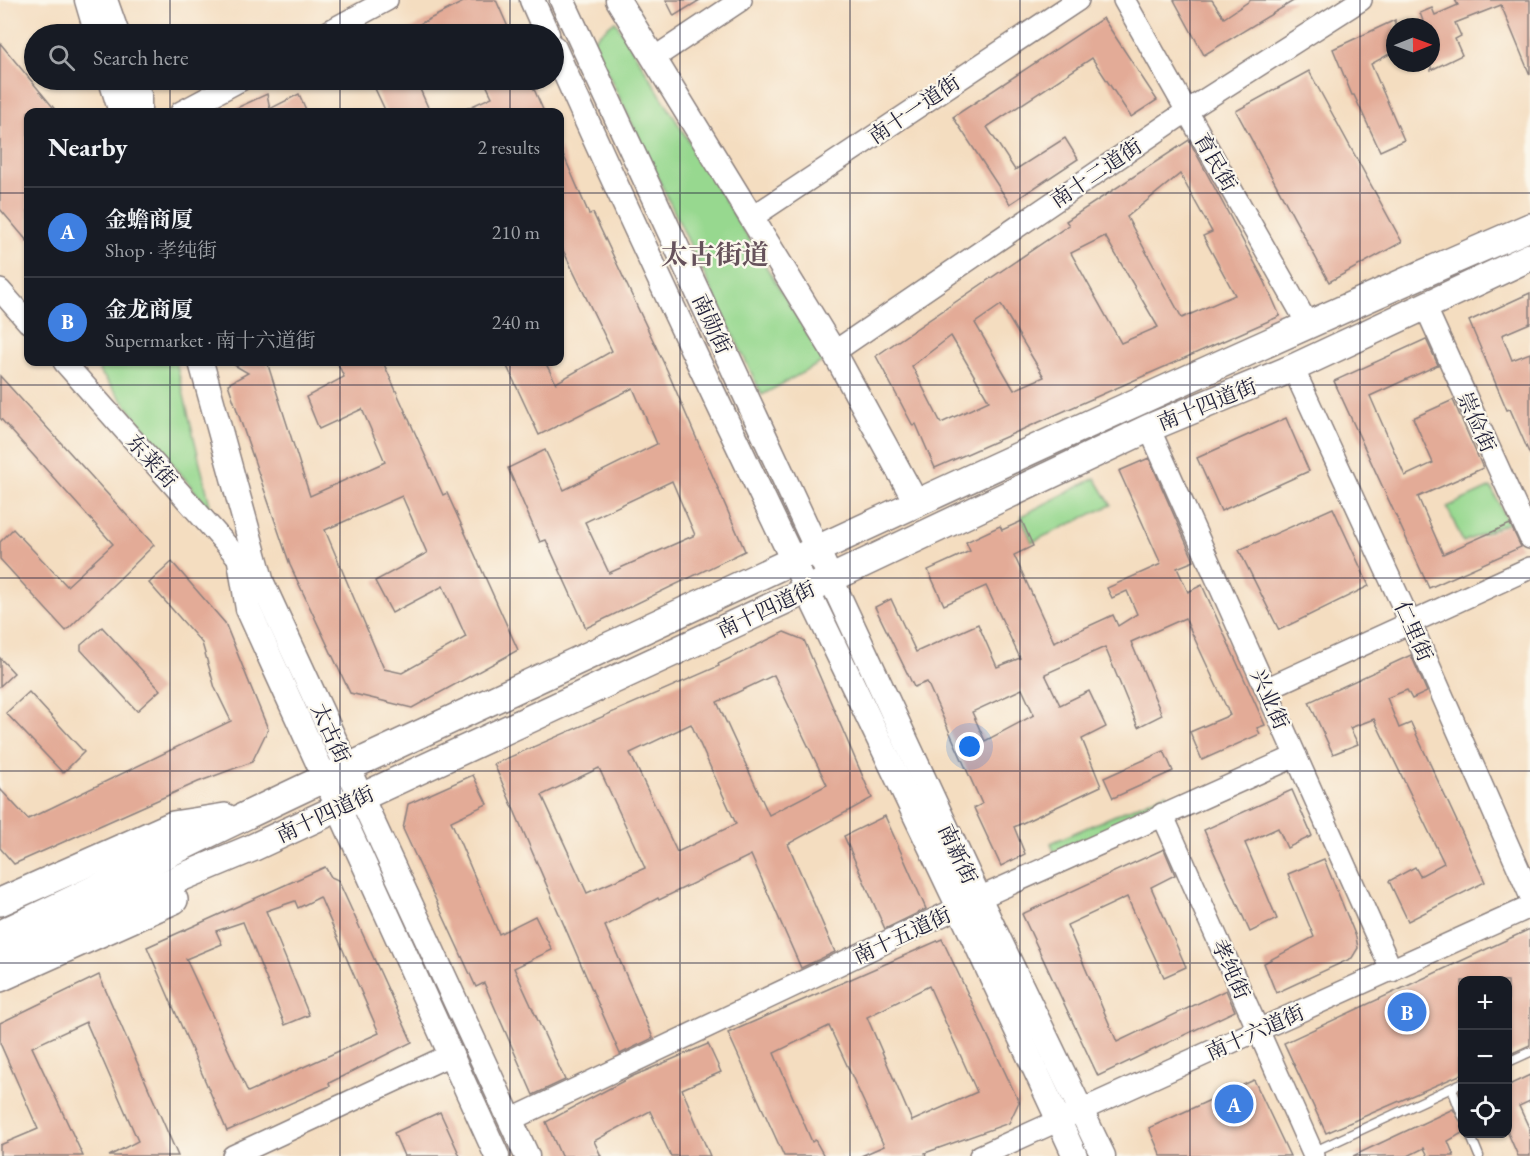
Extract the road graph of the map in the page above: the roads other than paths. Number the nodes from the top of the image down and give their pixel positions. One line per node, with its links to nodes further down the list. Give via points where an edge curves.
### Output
1 (87, 0): 11 (main road)
2 (105, 0): 12 (main road)
3 (387, 0): 13 (street)
4 (532, 0): 14 (main road)
5 (562, 0): 39 (main road, 南勋街)
6 (618, 0): 15 (main road)
7 (741, 0): 15 (street)
8 (1078, 0): 24 (street, 南十一道街)
9 (1124, 0): 23 (street, 育民街)
10 (1361, 0): 23 (street, 南十二道街)
11 (94, 24)
12 (113, 24)
13 (343, 24)
14 (543, 24)
15 (654, 58): 24 (main road)
16 (564, 70): 41 (main road, 南勋街)
17 (114, 90): 20 (main road)
18 (137, 90): 21 (main road)
19 (222, 90): 22 (street)
20 (120, 108)
21 (139, 108)
22 (188, 108)
23 (1187, 111): 30 (street, 育民街); 31 (street, 南十二道街)
24 (751, 218): 31 (main road)
25 (1530, 227): 30 (main road)
26 (1530, 257): 28 (main road, 南十四道街)
27 (0, 290): 29 (street)
28 (1425, 306): 35 (main road, 南十四道街); 38 (street, 崇俭街)
29 (24, 317)
30 (1307, 323): 37 (main road)
31 (834, 352): 37 (main road)
32 (68, 366): 40 (street, 东莱街)
33 (188, 366): 40 (main road, 太古街)
34 (202, 366): 48 (main road, 太古街, via 262,584)
35 (1293, 368): 36 (main road, 南十四道街); 45 (street, 仁里街)
36 (1149, 428): 43 (main road, 南十四道街); 46 (street, 兴业街)
37 (917, 504): 39 (main road)
38 (1530, 538)
39 (816, 550): 41 (main road); 43 (main road, 南新街)
40 (240, 560): 48 (main road, 太古街, via 248,609)
41 (792, 562): 44 (main road, 南新街); 48 (main road)
42 (1530, 568): 45 (street)
43 (830, 579): 44 (main road, 南十四道街); 55 (main road, 南新街)
44 (805, 591): 49 (main road, 南十四道街); 55 (main road, 南新街)
45 (1410, 622): 46 (street); 53 (street, 仁里街)
46 (1266, 689): 47 (street, 兴业街)
47 (1296, 756): 51 (street, 南十五道街); 60 (street, 兴业街)
48 (336, 773): 49 (main road, 太古街); 50 (main road)
49 (349, 803): 52 (main road, 南十四道街); 64 (main road, 太古街); 71 (main road, 太古街)
50 (249, 814): 54 (main road, via 173,825); 57 (main road)
51 (1162, 814): 55 (street, 南十五道街); 62 (street, 孝纯街)
52 (252, 848): 57 (main road, 南十四道街); 61 (main road, via 174,900)
53 (1530, 896)
54 (0, 902)
55 (968, 903): 69 (main road, 南新街); 70 (main road, 南新街); 71 (street, 南十五道街)
56 (1530, 907): 60 (street, 南十六道街)
57 (61, 917): 58 (main road); 59 (main road, 南十四道街)
58 (0, 934)
59 (0, 956)
60 (1392, 971): 62 (street, 南十六道街)
61 (0, 978)
62 (1258, 1030): 69 (street, 南十六道街); 73 (street, 孝纯街)
63 (1530, 1052): 65 (lane)
64 (450, 1055): 74 (street); 75 (main road, 太古街)
65 (1512, 1060)
66 (1460, 1084): 67 (lane)
67 (1452, 1089): 68 (lane); 73 (lane)
68 (1458, 1105)
69 (1081, 1109): 70 (street, 南十六道街); 79 (main road, 南新街)
70 (1058, 1119): 77 (street, 南十六道街); 78 (main road, 南新街)
71 (510, 1120): 76 (main road, 太古街)
72 (1472, 1138): 80 (lane)
73 (1313, 1154)
74 (233, 1156)
75 (497, 1156)
76 (527, 1156)
77 (980, 1156)
78 (1075, 1156)
79 (1103, 1156)
80 (1479, 1156)

